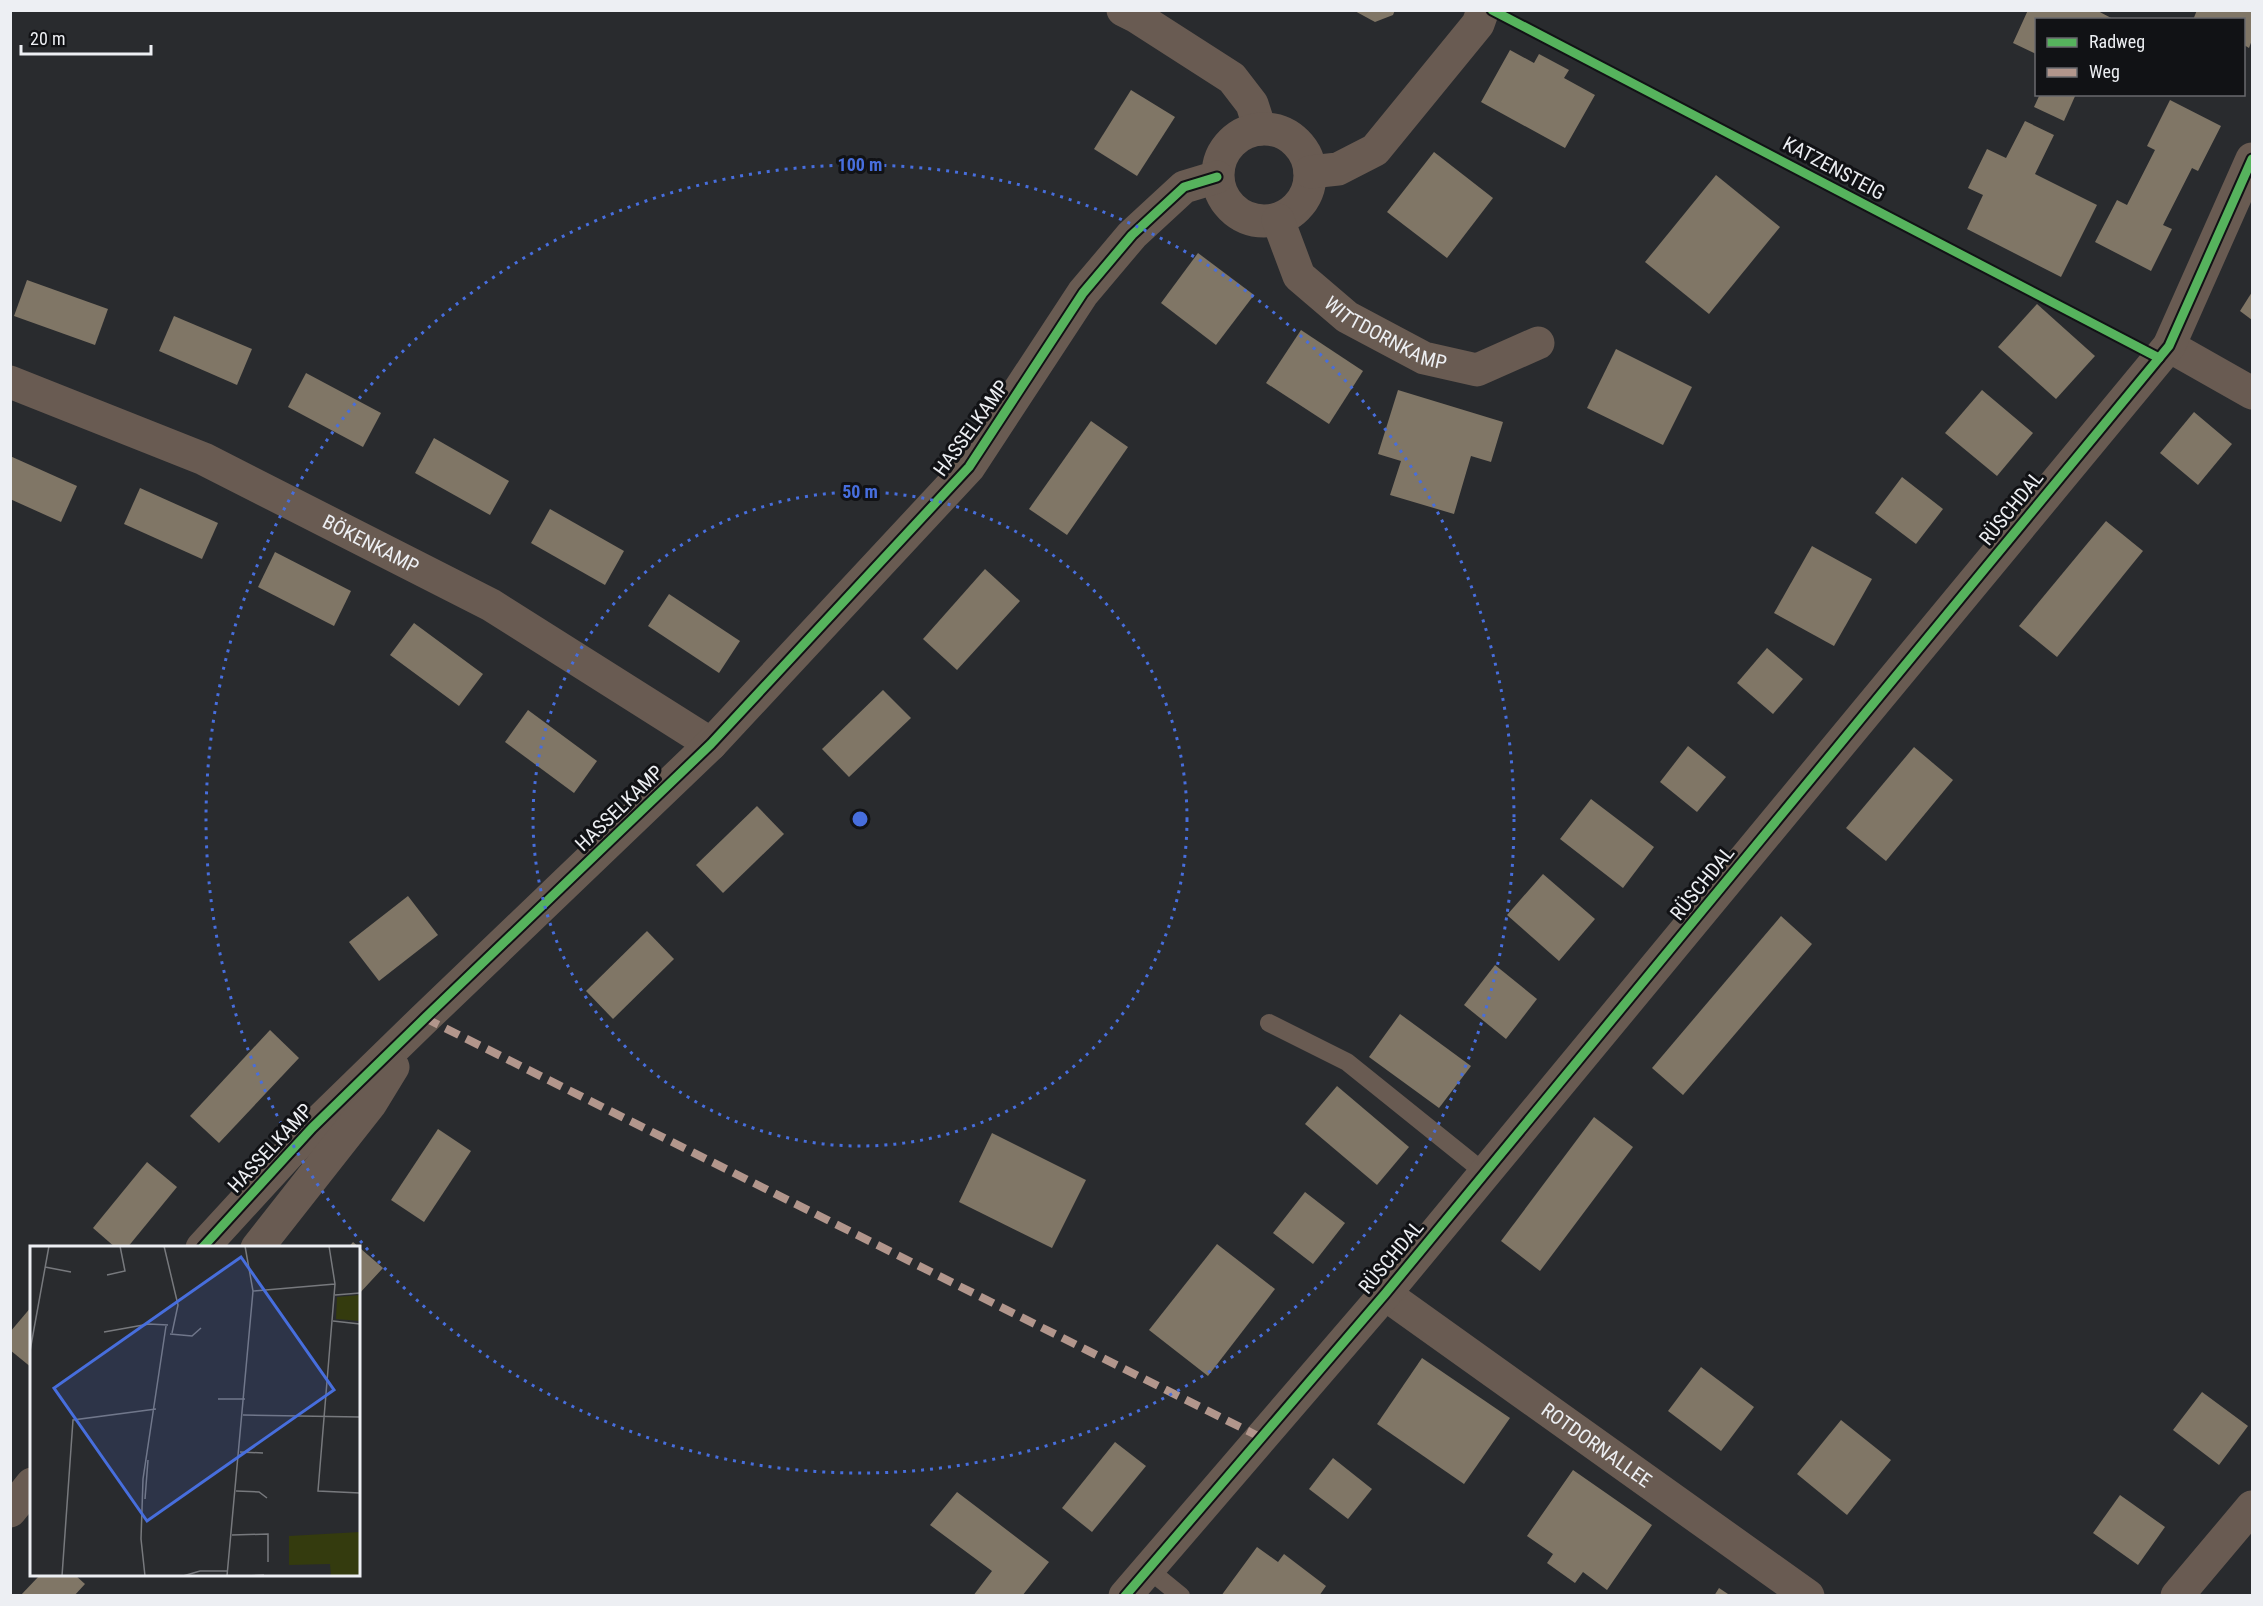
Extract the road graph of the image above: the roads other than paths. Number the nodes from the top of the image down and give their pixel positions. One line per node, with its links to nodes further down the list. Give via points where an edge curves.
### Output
1 (1123, 10): 3 (street, via 1232,78 1252,104)
2 (1480, 17): 5 (street, via 1375,150 1338,169)
3 (1260, 129): 5 (street, via 1294,140 1305,155); 6 (street, via 1240,136 1225,150)
4 (2253, 159): 9 (street, RÜSCHDAL)
5 (1310, 172): 7 (street, via 1302,202 1292,213)
6 (1217, 177): 7 (street, via 1223,197 1237,214 1264,222); 12 (street, HASSELKAMP, via 1184,187 1132,235 1083,292 969,467)
7 (1278, 219): 8 (street, WITTDORNKAMP, via 1299,276 1347,317 1424,358 1477,370)
8 (1538, 343)
9 (2169, 346): 11 (street); 15 (street, RÜSCHDAL)
10 (10, 382): 12 (street, BÖKENKAMP, via 204,459 491,605)
11 (2253, 393)
12 (711, 744): 13 (street, HASSELKAMP)
13 (425, 1018): 16 (street, HASSELKAMP, via 312,1128); 17 (street, HASSELKAMP, via 371,1103)
14 (1269, 1023): 15 (lane, via 1347,1062)
15 (1485, 1173): 18 (street, RÜSCHDAL)
16 (204, 1246)
17 (259, 1246)
18 (1385, 1294): 22 (street, RÜSCHDAL); 25 (street, ROTDORNALLEE)
19 (30, 1486): 21 (street)
20 (2253, 1507): 26 (street)
21 (10, 1511)
22 (1148, 1569): 23 (street, RÜSCHDAL); 24 (lane)
23 (1125, 1596)
24 (1181, 1596)
25 (1808, 1596)
26 (2177, 1596)

